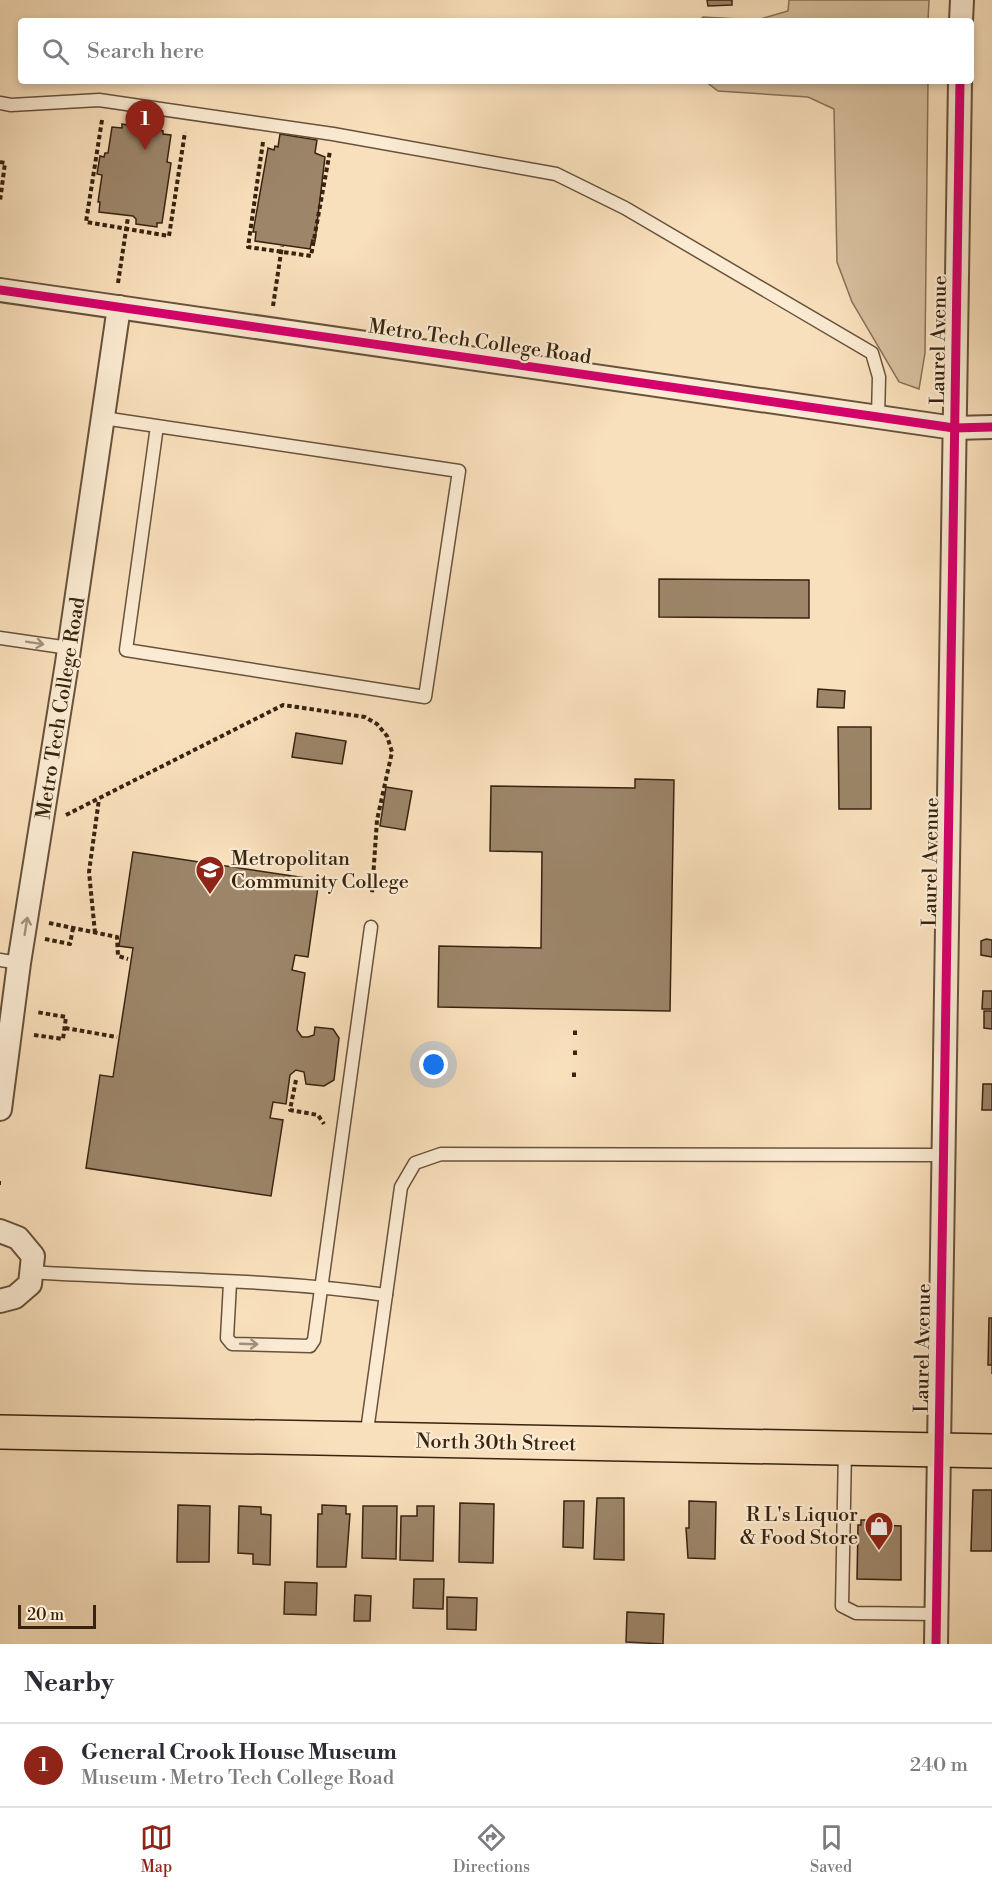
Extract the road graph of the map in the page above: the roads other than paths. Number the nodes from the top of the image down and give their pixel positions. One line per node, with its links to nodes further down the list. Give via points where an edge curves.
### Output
1 (962, 0): 2 (street)
2 (961, 18)
3 (960, 84): 11 (street, Laurel Avenue)
4 (0, 103): 7 (lane, via 99,100 333,134 556,174 625,208 872,353 879,377)
5 (0, 290): 6 (street, Metro Tech College Road)
6 (119, 307): 7 (street, Metro Tech College Road); 8 (street, Metro Tech College Road)
7 (878, 417): 11 (street, Metro Tech College Road)
8 (103, 418): 9 (lane); 13 (street, Metro Tech College Road)
9 (157, 426): 9 (lane, via 459,471 425,697 126,650)
10 (992, 427): 11 (street, Metro Tech College Road)
11 (954, 428): 17 (street, Laurel Avenue)
12 (0, 638): 13 (lane, one-way to 13)
13 (69, 648): 15 (street, Metro Tech College Road, one-way to 13)
14 (371, 927): 21 (lane)
15 (10, 961): 16 (street, Metro Tech College Road)
16 (0, 1109)
17 (943, 1155): 22 (lane, via 441,1154 415,1163 401,1187); 27 (street, Laurel Avenue)
18 (0, 1231): 19 (street, via 18,1238 33,1256)
19 (32, 1272): 20 (lane); 23 (street, via 30,1284 15,1297)
20 (230, 1283): 21 (lane); 21 (lane, one-way to 21, via 227,1338 232,1344 310,1346)
21 (322, 1286): 22 (lane)
22 (386, 1295): 25 (lane)
23 (0, 1301)
24 (0, 1432): 25 (highway, North 30th Street)
25 (366, 1439): 26 (highway, North 30th Street)
26 (845, 1448): 27 (highway, North 30th Street); 29 (lane, via 842,1606 856,1613)
27 (939, 1450): 28 (highway, North 30th Street); 29 (street, Laurel Avenue)
28 (992, 1451)
29 (937, 1614): 30 (street, Laurel Avenue)
30 (936, 1644)

